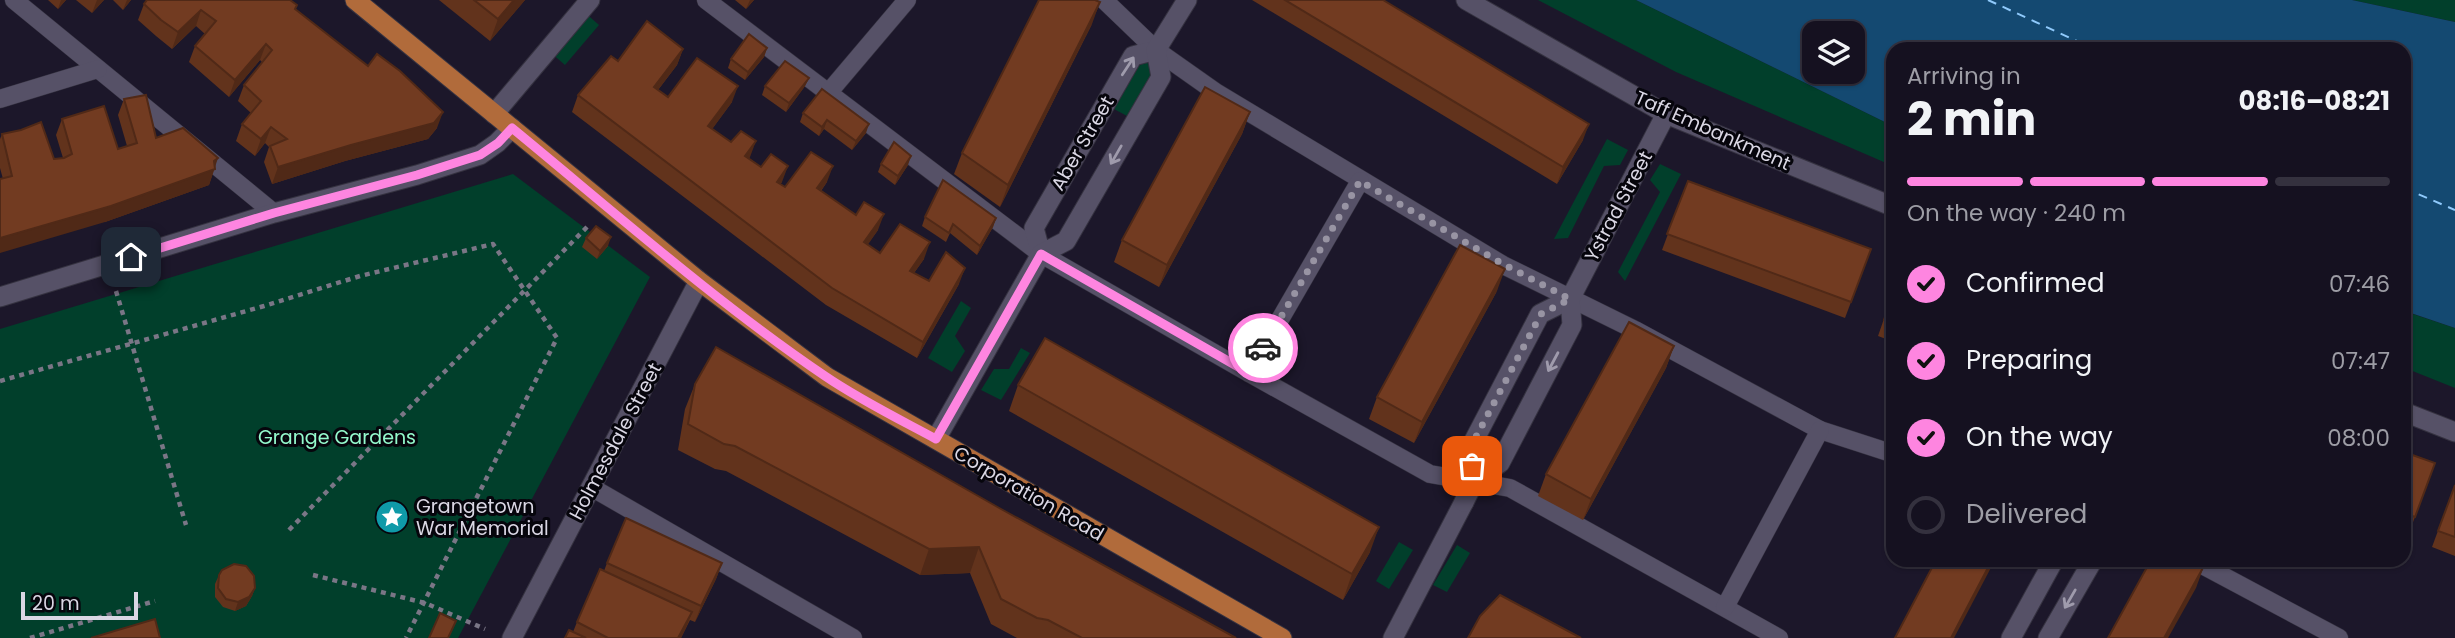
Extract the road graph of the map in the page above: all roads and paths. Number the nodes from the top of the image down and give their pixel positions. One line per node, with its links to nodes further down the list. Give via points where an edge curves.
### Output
1 (14, 0): 10 (lane)
2 (355, 0): 13 (main road, Corporation Road)
3 (590, 0): 13 (street)
4 (706, 0): 11 (lane)
5 (906, 0): 11 (lane)
6 (1104, 0): 9 (lane)
7 (1187, 0): 9 (street, Aber Street)
8 (1466, 0): 14 (street, Taff Embankment)
9 (1156, 50): 16 (lane); 20 (street, Aber Street, one-way to 20, via 1161,77 1066,240); 20 (street, Aber Street, one-way to 9, via 1034,228 1133,56)
10 (98, 69): 12 (lane); 19 (lane)
11 (829, 92): 20 (lane)
12 (0, 99)
13 (494, 114): 15 (main road, Corporation Road)
14 (1666, 114): 17 (street, Taff Embankment); 25 (street, Ystrad Street)
15 (512, 128): 18 (main road, Corporation Road); 19 (street, via 480,155)
16 (1360, 181): 25 (lane); 27 (lane)
17 (1886, 204)
18 (608, 206): 22 (main road, Corporation Road); 23 (path)
19 (274, 213): 21 (street)
20 (1041, 254): 27 (lane); 32 (street, Aber Street)
21 (107, 264): 24 (street); 26 (path)
22 (699, 281): 32 (main road, Corporation Road, via 827,377); 35 (street, Holmesdale Street)
23 (524, 290): 26 (path, via 494,244 360,276); 37 (path); 43 (path, via 557,338)
24 (0, 298)
25 (1570, 299): 30 (lane); 34 (street, Ystrad Street, one-way to 34, via 1572,326 1500,463); 34 (street, via 1541,314 1468,452)
26 (132, 344): 28 (path); 36 (path)
27 (1249, 373): 34 (lane, via 1430,474)
28 (0, 381)
29 (2411, 415): 31 (street)
30 (1820, 430): 33 (lane); 44 (lane)
31 (2455, 432)
32 (936, 439): 49 (main road, Corporation Road)
33 (1886, 451)
34 (1475, 480): 44 (lane, via 1510,488); 50 (street, Ystrad Street)
35 (591, 487): 45 (street, Holmesdale Street); 48 (lane)
36 (186, 525)
37 (289, 530)
38 (2050, 567): 52 (street)
39 (2089, 567): 53 (street, one-way to 53)
40 (2206, 567): 54 (lane)
41 (313, 575): 43 (path)
42 (155, 601): 46 (path)
43 (425, 603): 45 (path); 47 (path)
44 (1725, 607): 51 (lane)
45 (503, 636)
46 (30, 638)
47 (406, 638)
48 (853, 638)
49 (1282, 638)
50 (1393, 638)
51 (1779, 638)
52 (2011, 638)
53 (2048, 638)
54 (2340, 638)

